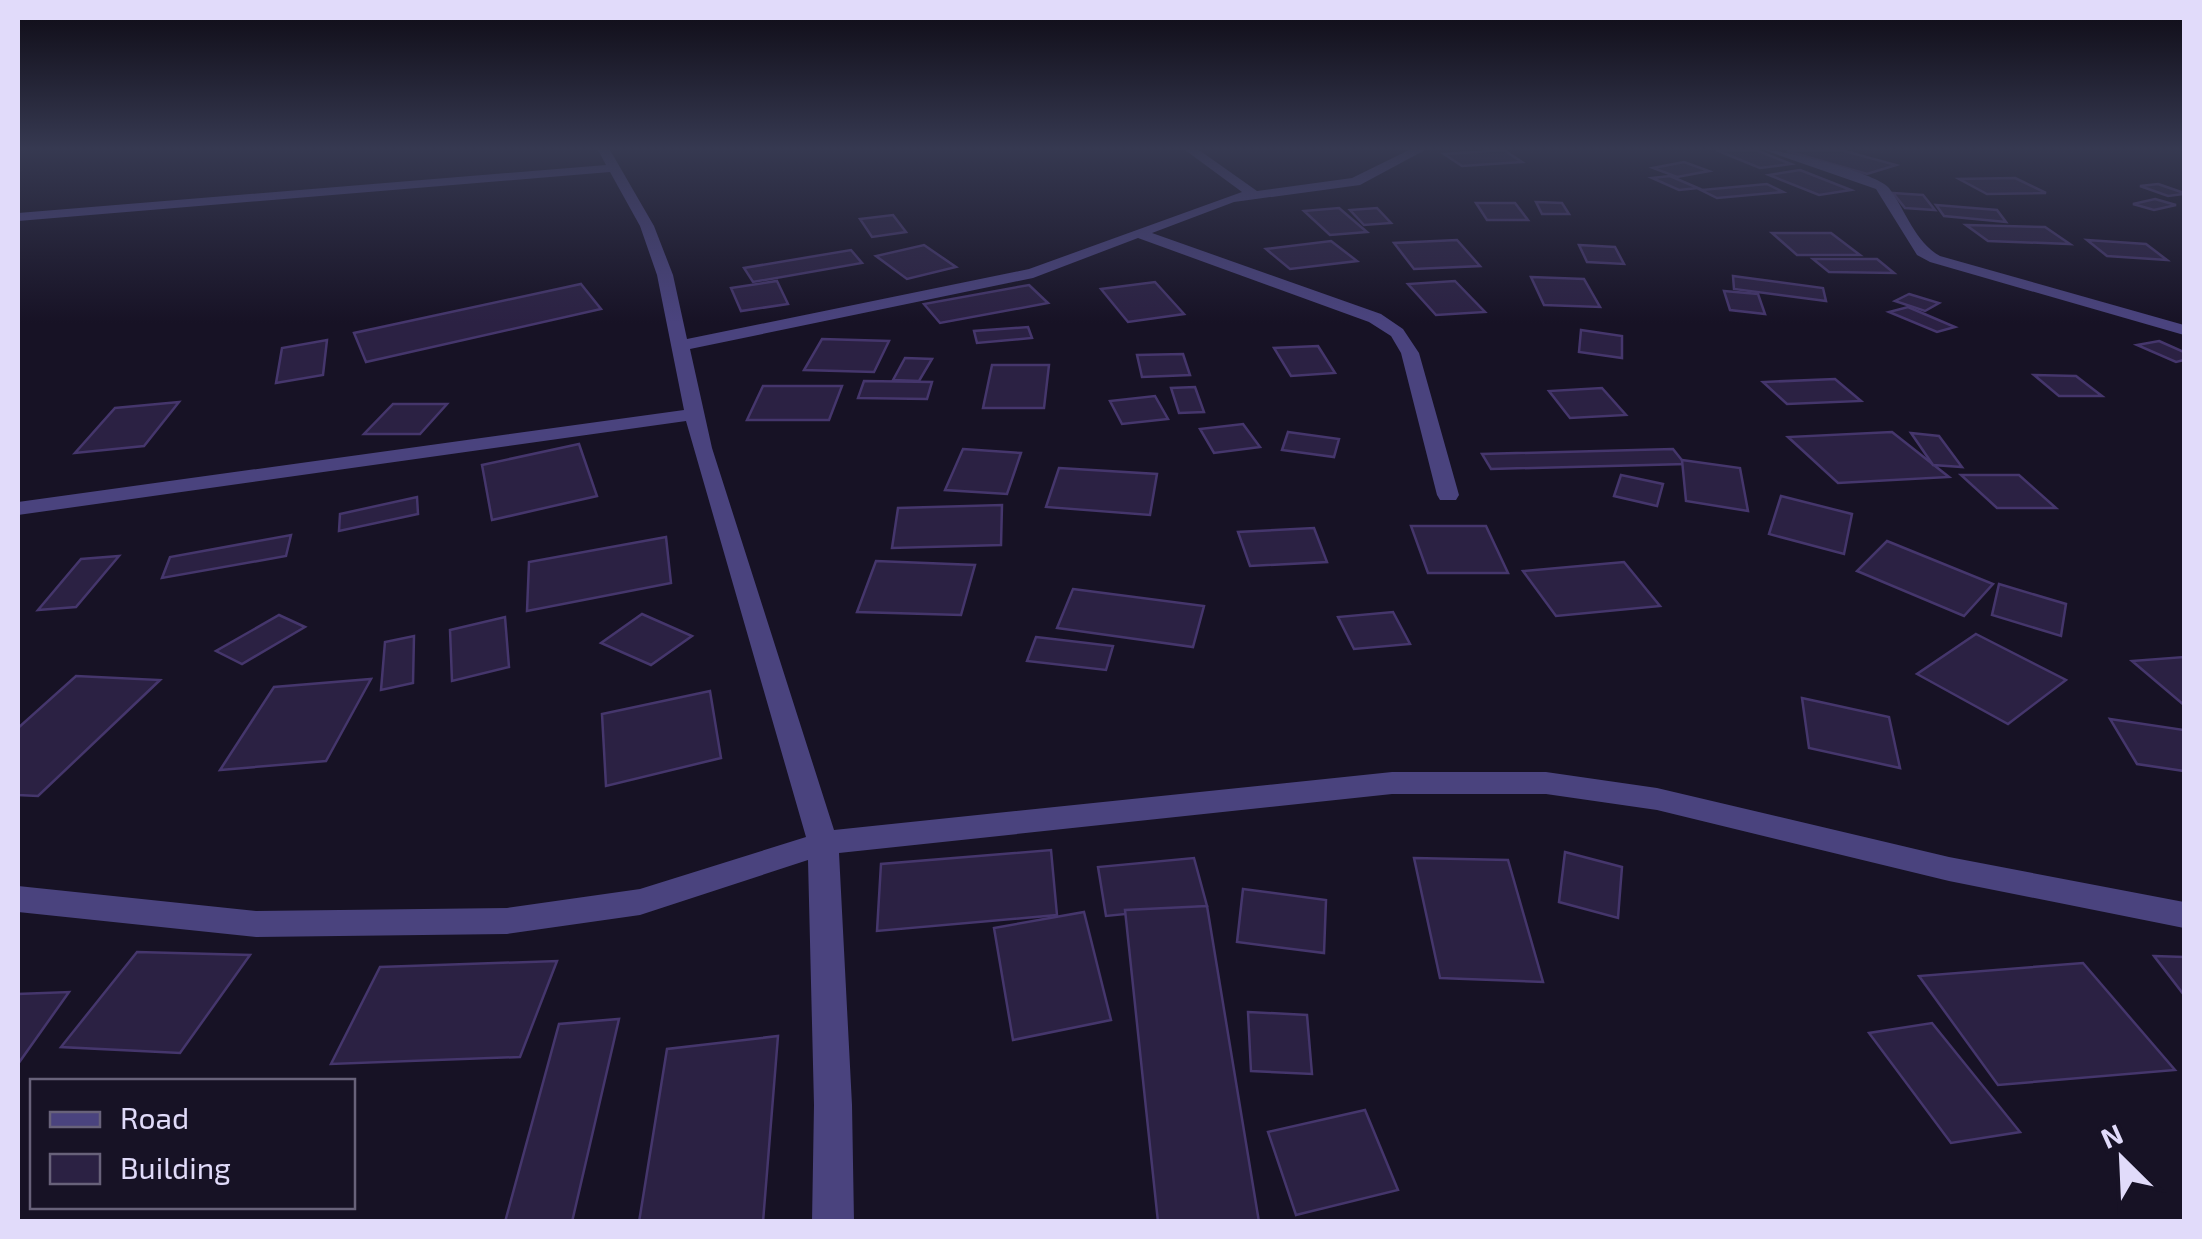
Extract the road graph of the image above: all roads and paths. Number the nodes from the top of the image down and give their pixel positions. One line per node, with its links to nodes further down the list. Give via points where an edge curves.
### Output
1 (112, 208): 5 (street)
2 (637, 208): 8 (street, via 666,275)
3 (1203, 208): 6 (street)
4 (1895, 208): 7 (street, via 1927,256)
5 (18, 217)
6 (1140, 234): 8 (street, via 1033,273); 10 (street, via 1358,311 1397,333 1410,353)
7 (2184, 330)
8 (682, 344): 9 (street)
9 (696, 414): 11 (street); 12 (street)
10 (1448, 495)
11 (18, 509)
12 (823, 843): 13 (street, via 640,902 508,922 256,924); 14 (street, via 1392,783 1546,783 1657,799 1949,869); 15 (street)
13 (18, 899)
14 (2184, 914)
15 (833, 1222)

